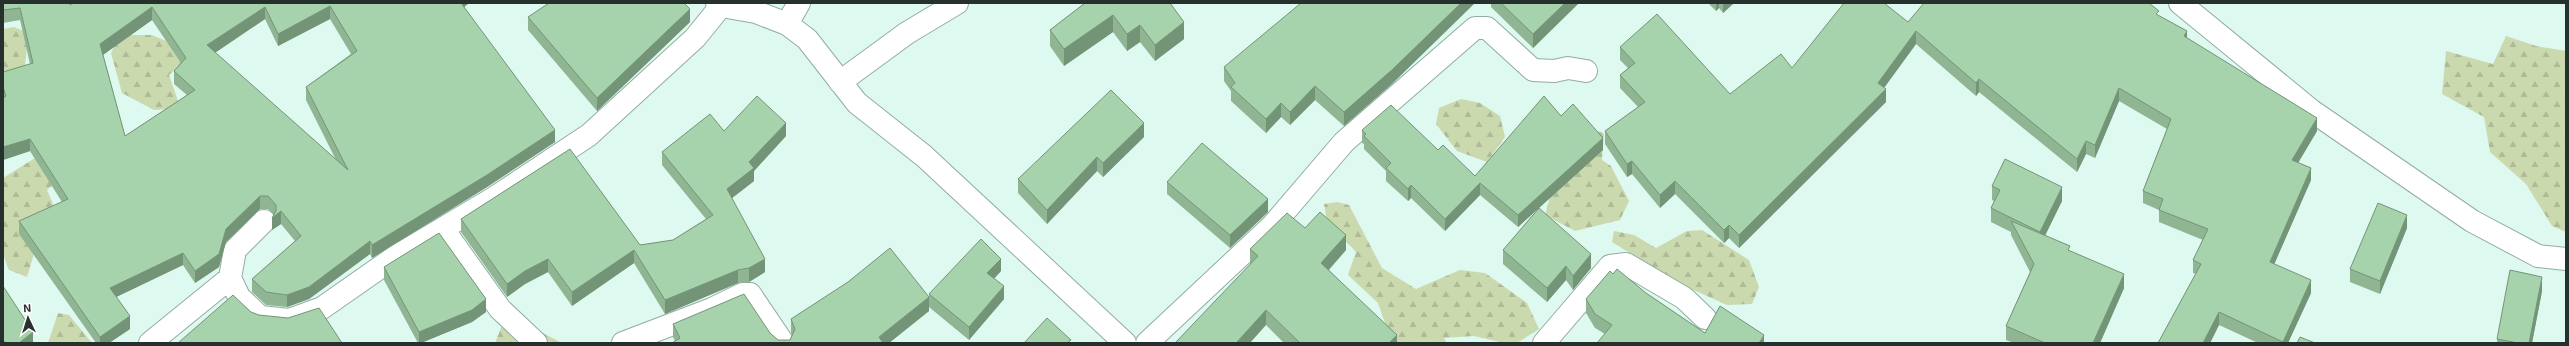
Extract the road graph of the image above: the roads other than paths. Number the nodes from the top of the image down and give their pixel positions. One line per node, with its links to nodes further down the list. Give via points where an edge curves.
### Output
1 (799, 3): 5 (street)
2 (957, 3): 7 (street, via 907,33)
3 (2180, 3): 10 (street, via 2312,111 2472,221 2538,256)
4 (719, 4): 5 (street, via 756,12); 9 (street, via 695,38 589,135)
5 (787, 24): 7 (street, via 807,40)
6 (1586, 71): 18 (street, via 1568,68 1554,71 1533,70 1487,28 1475,28 1344,142 1273,224)
7 (840, 82): 17 (street, via 857,103 924,156)
8 (264, 221): 11 (street, via 235,250)
9 (443, 229): 11 (street, via 322,308 289,320 260,317 239,297); 14 (street, via 500,309)
10 (2566, 259)
11 (230, 278): 13 (street)
12 (1705, 318): 19 (street, via 1684,298 1626,264 1610,266)
13 (150, 343)
14 (536, 343)
15 (623, 343): 16 (street, via 712,309 743,294 750,294)
16 (783, 343)
17 (1125, 343)
18 (1147, 343)
19 (1544, 343)

